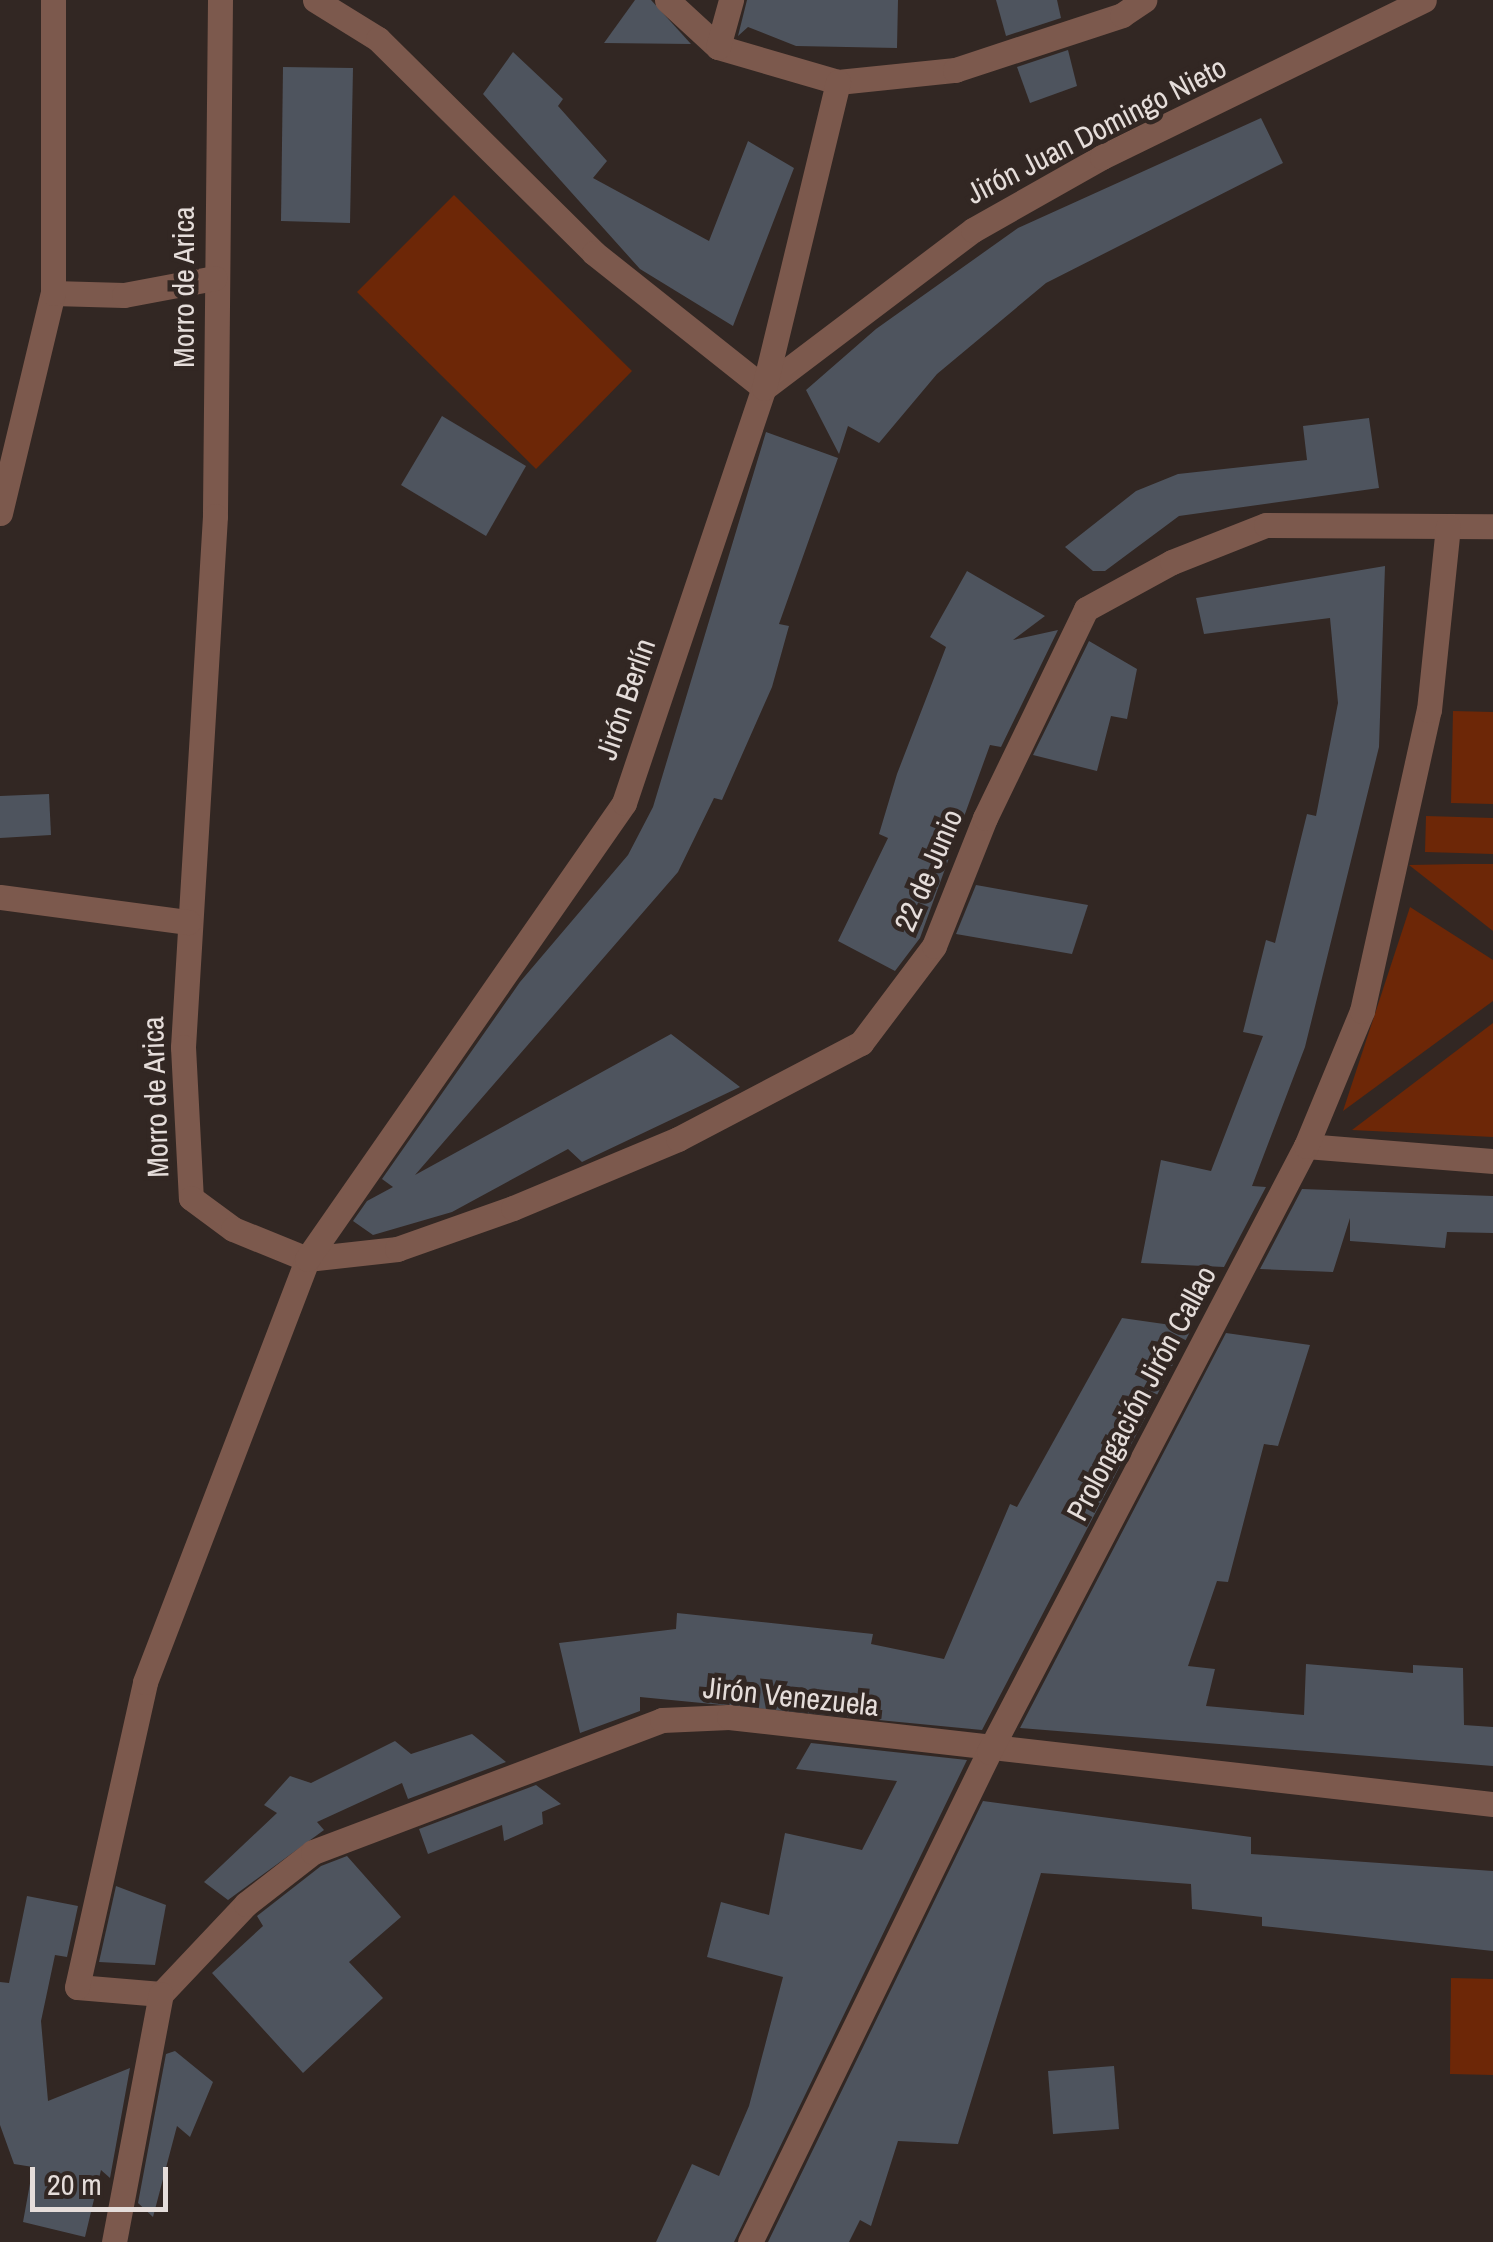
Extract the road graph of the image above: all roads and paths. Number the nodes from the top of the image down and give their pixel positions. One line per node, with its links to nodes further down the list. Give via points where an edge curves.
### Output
1 (53, 0): 11 (street)
2 (220, 0): 10 (street, Morro de Arica)
3 (315, 0): 12 (street, via 378,39 594,253)
4 (667, 0): 8 (street)
5 (732, 0): 8 (street)
6 (1144, 0): 9 (street, via 1122,15 955,70)
7 (1424, 0): 12 (street, Jirón Juan Domingo Nieto, via 1102,157 973,230)
8 (718, 47): 9 (street)
9 (838, 82): 12 (street, Jirón Berlín)
10 (214, 278): 11 (street, via 124,295); 17 (street, Morro de Arica, via 215,516)
11 (53, 293): 13 (street)
12 (764, 388): 20 (street, Jirón Berlín, via 624,804)
13 (0, 513)
14 (1493, 526): 15 (street, 22 de Junio)
15 (1448, 527): 18 (street, Prolongación Jirón Callao, via 1429,710 1393,877 1362,1011); 20 (street, 22 de Junio, via 1266,524 1172,562 1086,609 984,818 934,946 861,1043 678,1139 513,1208 397,1249)
16 (0, 897): 17 (street)
17 (188, 922): 20 (street, Morro de Arica, via 183,1047 191,1198 233,1228)
18 (1306, 1146): 19 (street); 21 (street, Prolongación Jirón Callao)
19 (1493, 1161)
20 (307, 1259): 23 (street, via 145,1682 76,1987)
21 (989, 1752): 22 (street, Jirón Venezuela); 23 (street, Jirón Venezuela, via 729,1716 662,1720 313,1852 246,1904); 25 (street, Prolongación Jirón Callao)
22 (1493, 1804)
23 (162, 1994): 24 (street)
24 (114, 2242)
25 (750, 2242)

